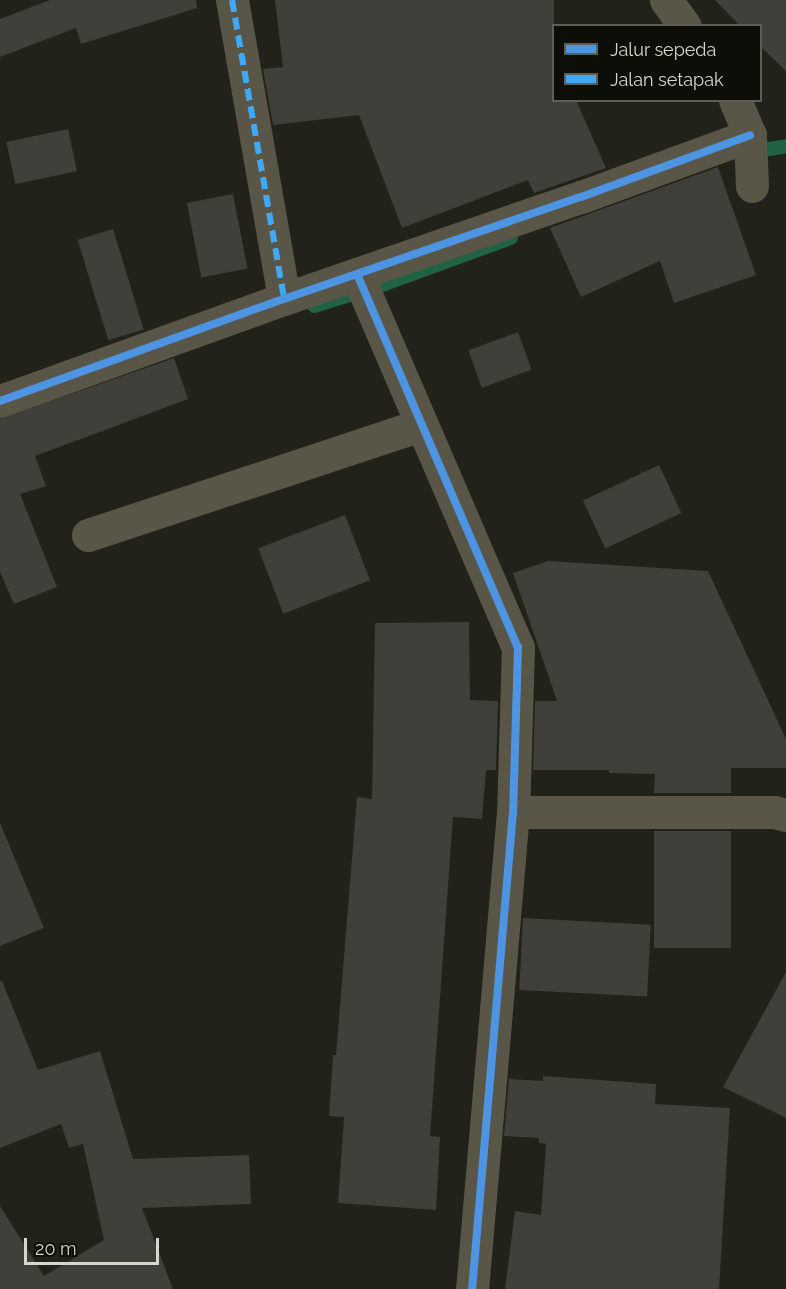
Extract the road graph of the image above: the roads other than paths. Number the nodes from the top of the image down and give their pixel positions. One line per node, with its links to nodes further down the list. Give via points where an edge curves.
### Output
1 (232, 0): 8 (street)
2 (666, 0): 3 (street)
3 (684, 24)
4 (736, 102): 5 (street)
5 (750, 140): 6 (street); 7 (street, via 538,213)
6 (752, 186)
7 (362, 285): 8 (street); 10 (street)
8 (284, 299): 9 (street)
9 (0, 401)
10 (421, 425): 11 (street); 12 (street, via 518,647)
11 (88, 535)
12 (513, 812): 13 (street); 14 (street)
13 (786, 815)
14 (472, 1289)

